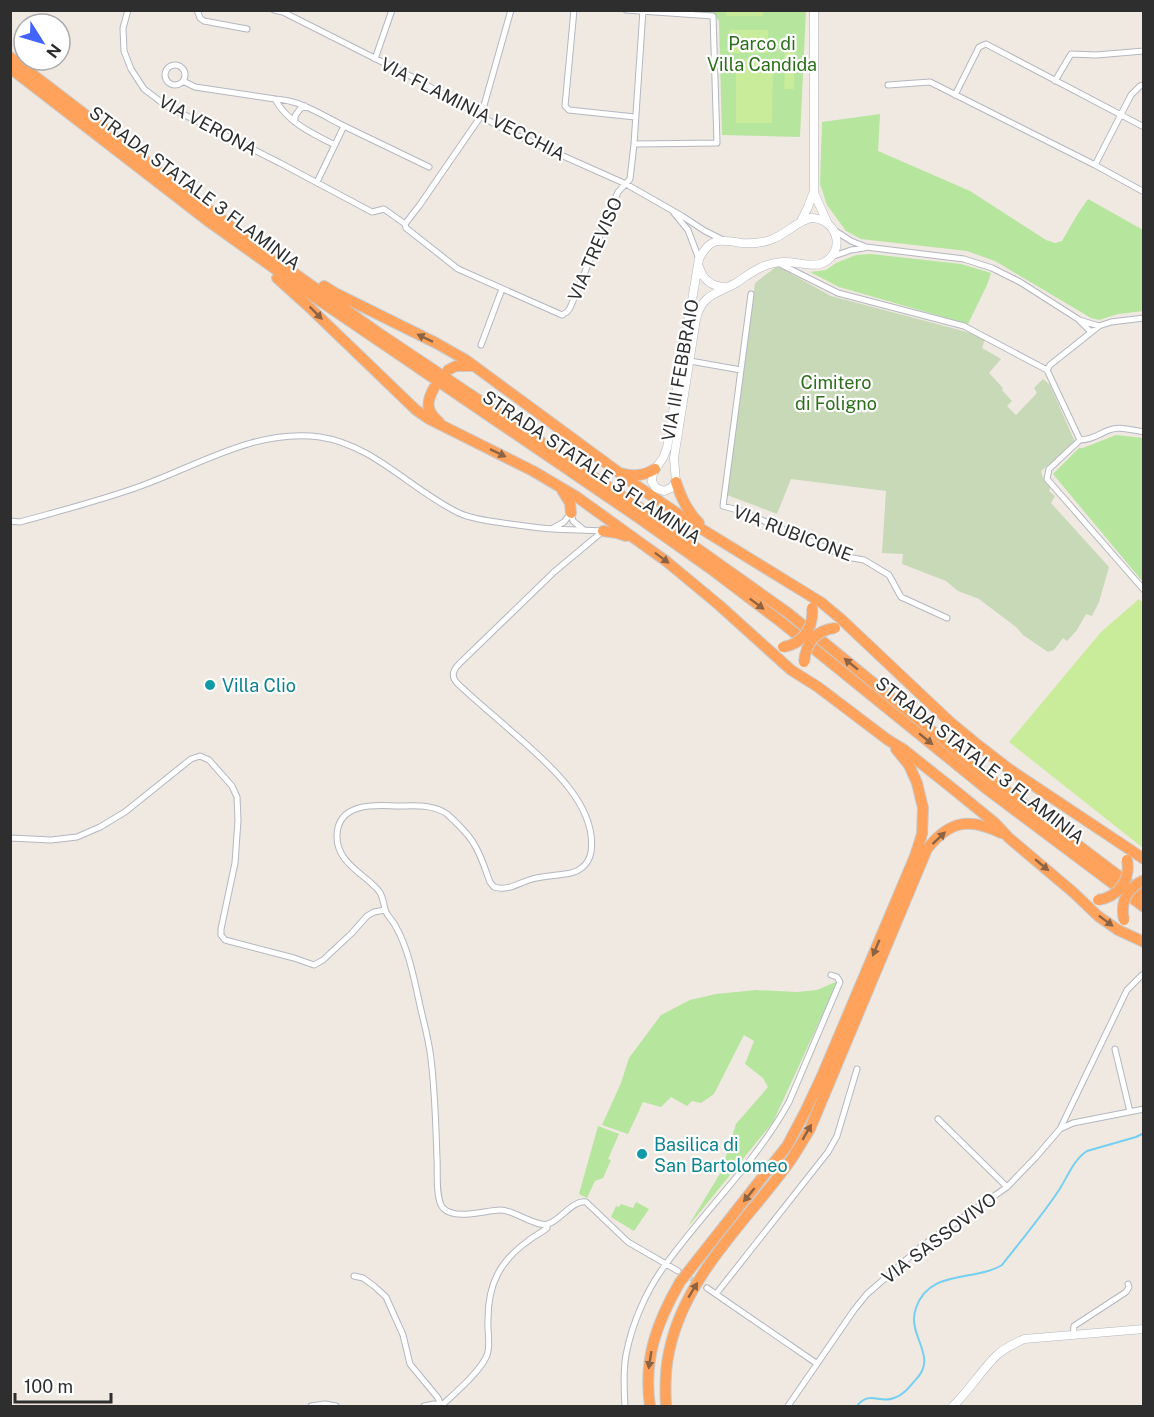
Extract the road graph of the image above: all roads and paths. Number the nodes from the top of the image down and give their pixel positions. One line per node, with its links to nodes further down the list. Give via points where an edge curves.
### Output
1 (128, 10): 33 (street, VIA VERONA, via 123,28 124,51 130,69 144,89 165,105)
2 (197, 10): 11 (street, via 204,21)
3 (274, 10): 9 (street, VIA FLAMINIA VECCHIA)
4 (392, 10): 14 (street)
5 (511, 10): 24 (street)
6 (574, 10): 25 (street, via 565,106 569,110)
7 (626, 10): 10 (street)
8 (814, 10): 35 (main road)
9 (283, 11): 14 (street, VIA FLAMINIA VECCHIA)
10 (643, 11): 25 (street, VIA TREVISO); 29 (street, via 713,16 717,143)
11 (247, 29)
12 (1143, 51): 17 (street, via 1071,54)
13 (10, 57): 38 (highway, STRADA STATALE 3 FLAMINIA)
14 (375, 59): 24 (street, VIA FLAMINIA VECCHIA)
15 (10, 68): 38 (highway, STRADA STATALE 3 FLAMINIA)
16 (183, 81): 21 (street, VIA VERONA, via 195,87)
17 (1055, 81): 20 (street, via 986,44 979,47); 23 (street)
18 (888, 85): 20 (street, via 930,82)
19 (1143, 85): 23 (street, via 1131,95)
20 (956, 95): 31 (street)
21 (275, 99): 22 (street, VIA VERONA); 26 (street)
22 (306, 106): 26 (street, via 300,108); 27 (street, VIA VERONA)
23 (1120, 115): 28 (street); 31 (street)
24 (481, 116): 34 (street, VIA FLAMINIA VECCHIA); 41 (street)
25 (635, 117): 29 (street, VIA TREVISO)
26 (295, 122): 30 (street)
27 (344, 126): 30 (street); 32 (street, VIA VERONA)
28 (1143, 127)
29 (634, 144): 34 (street, VIA TREVISO)
30 (335, 145): 33 (street)
31 (1095, 165): 36 (street)
32 (429, 167)
33 (317, 182): 41 (street, VIA VERONA, via 372,212 384,208)
34 (626, 184): 37 (street, VIA FLAMINIA VECCHIA); 49 (street, VIA TREVISO, via 618,192 567,312 562,315)
35 (814, 191): 39 (main road); 40 (main road)
36 (1143, 192)
37 (671, 210): 43 (street, VIA FLAMINIA VECCHIA); 47 (street, VIA FLAMINIA VECCHIA, via 688,230)
38 (210, 217): 57 (highway, one-way to 38, via 335,293 246,232); 62 (highway, one-way to 62, via 416,410); 89 (highway, STRADA STATALE 3 FLAMINIA, one-way to 38, via 993,780 788,613 643,510); 90 (highway, STRADA STATALE 3 FLAMINIA, one-way to 90, via 358,328 711,569 987,790)
39 (801, 221): 40 (main road, via 816,218); 43 (main road, VIA FLAMINIA VECCHIA, via 767,241)
40 (827, 222): 42 (main road)
41 (405, 224): 49 (street, VIA TREVISO, via 405,228 458,269)
42 (834, 230): 44 (street); 45 (main road, via 837,242)
43 (723, 240): 47 (main road, via 705,248)
44 (866, 248): 45 (street); 52 (street, via 964,259 992,268)
45 (831, 257): 46 (main road, via 818,264)
46 (777, 262): 48 (main road); 60 (street, via 838,293 964,326)
47 (699, 263): 48 (main road, VIA FLAMINIA VECCHIA, via 707,281); 65 (main road, VIA III FEBBRAIO, via 666,451)
48 (725, 287): 56 (main road, via 711,295 699,311)
49 (502, 289): 55 (street)
50 (751, 294): 59 (street, VIA RUBICONE)
51 (1143, 318): 53 (street)
52 (1078, 319): 53 (street); 54 (street)
53 (1099, 326): 54 (street)
54 (1091, 332): 60 (street)
55 (480, 345)
56 (690, 361): 59 (street); 68 (main road, via 674,460)
57 (476, 367): 58 (highway, via 459,365); 66 (highway)
58 (448, 370)
59 (741, 370): 78 (street, VIA RUBICONE, via 723,506 847,557 864,560 889,575 902,597)
60 (1047, 370): 64 (street)
61 (434, 388): 62 (highway, via 430,411)
62 (445, 428): 67 (highway, one-way to 67)
63 (1143, 432): 64 (street, via 1111,429)
64 (1080, 440): 76 (street, via 1049,469 1047,479)
65 (655, 469): 66 (highway, via 635,476); 68 (main road, via 651,475 653,486 667,490)
66 (618, 472): 74 (highway)
67 (553, 482): 69 (highway, via 569,500); 75 (highway)
68 (676, 482): 74 (highway, via 689,512)
69 (570, 513): 71 (street, via 564,522); 72 (street, via 575,524)
70 (10, 521): 71 (street, via 20,522 127,491 250,443 305,436 363,451 461,514)
71 (551, 529): 72 (street)
72 (585, 530): 73 (street)
73 (603, 531): 75 (highway); 91 (street, via 554,572 453,673 458,684 564,782 588,822 589,858 579,871 571,874 500,889 490,882 474,843 447,814 427,806 364,806 342,819 338,843 348,863 379,891)
74 (710, 533): 77 (highway)
75 (638, 541): 80 (highway, one-way to 80)
76 (1143, 590)
77 (808, 593): 79 (highway); 80 (highway, bridge, via 811,621 804,636 783,647)
78 (947, 618)
79 (855, 631): 81 (highway, bridge, via 835,628 811,640 804,662 810,679); 83 (highway, via 949,721 1009,770)
80 (765, 646): 81 (highway, via 791,670)
81 (818, 687): 82 (highway)
82 (888, 740): 85 (highway, via 957,792); 117 (highway, one-way to 117, via 909,765 923,808 922,834 915,856 822,1076 787,1146 680,1282 666,1306 651,1353)
83 (1111, 837): 86 (highway); 88 (highway, bridge, via 1126,860 1122,886 1110,897 1098,900)
84 (10, 838): 91 (street, via 77,837 125,812 200,756 215,766 237,797 235,863 221,929 225,940 314,965 367,916)
85 (1009, 838): 88 (highway, one-way to 88); 118 (highway, one-way to 85, via 665,1375 682,1311 731,1233 788,1164 810,1129 927,849 944,832 973,823)
86 (1143, 859)
87 (1143, 880): 92 (highway, bridge, via 1125,897 1123,909 1131,933)
88 (1074, 893): 92 (highway, one-way to 92, via 1113,927)
89 (1143, 895)
90 (1143, 907)
91 (385, 910): 102 (street, via 398,930 414,974 431,1057 438,1187 443,1207 458,1214 510,1211)
92 (1143, 942)
93 (831, 975): 103 (street, via 840,982 781,1117 754,1157)
94 (1143, 976): 100 (street, VIA SASSOVIVO, via 1127,990)
95 (1115, 1048): 98 (street)
96 (858, 1069): 108 (street, via 837,1136 828,1152)
97 (1143, 1109): 98 (street)
98 (1130, 1112): 100 (street)
99 (938, 1119): 101 (street, VIA SASSOVIVO)
100 (1060, 1129): 101 (street, VIA SASSOVIVO)
101 (1007, 1187): 111 (street, VIA SASSOVIVO, via 922,1246 867,1294)
102 (547, 1224): 103 (street, via 579,1202 586,1202 628,1242); 112 (street, via 504,1263 489,1296 486,1359)
103 (666, 1264): 104 (street); 116 (street, via 632,1331 626,1356)
104 (678, 1271)
105 (354, 1276): 112 (street, via 363,1278 386,1297 403,1335 410,1364)
106 (1128, 1284): 110 (street, via 1126,1292 1074,1326)
107 (707, 1288): 108 (street)
108 (716, 1294): 111 (street)
109 (1143, 1329): 110 (main road)
110 (1073, 1335): 120 (main road, via 1024,1339 1010,1346 996,1356)
111 (816, 1363): 119 (street, VIA SASSOVIVO)
112 (442, 1406): 115 (street)
113 (311, 1407): 114 (street)
114 (336, 1407)
115 (424, 1407)
116 (625, 1407)
117 (650, 1407)
118 (666, 1407)
119 (788, 1407)
120 (953, 1407)

